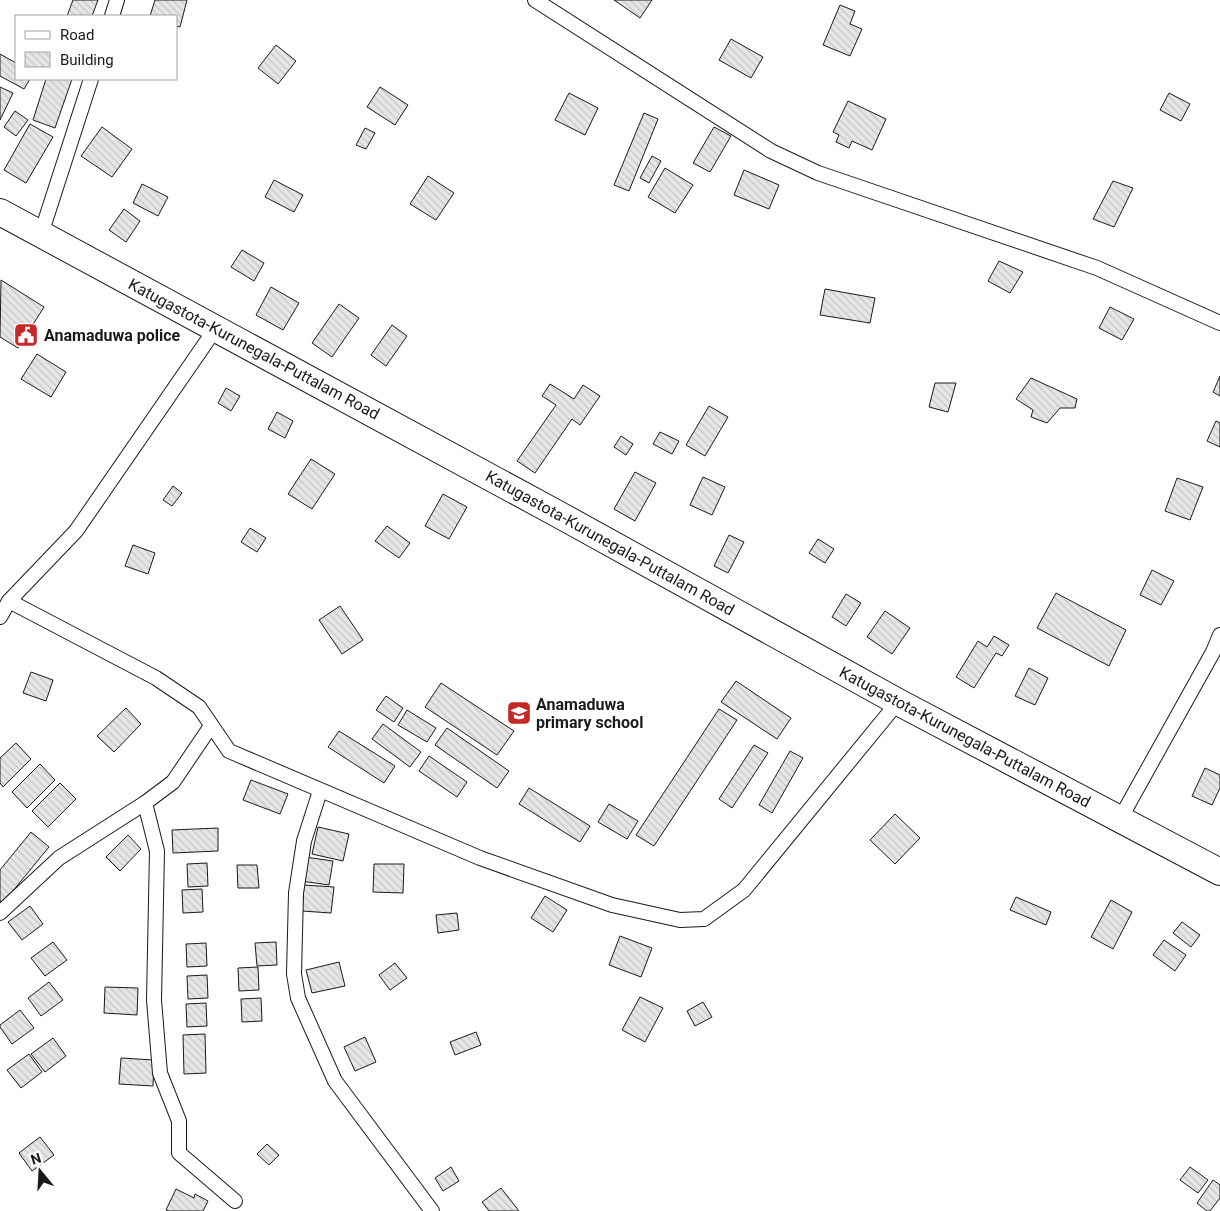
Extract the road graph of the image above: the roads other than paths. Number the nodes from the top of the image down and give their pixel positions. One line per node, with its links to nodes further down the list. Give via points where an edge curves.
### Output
1 (117, 0): 3 (street)
2 (535, 0): 7 (street, via 771,150 818,173 1097,268)
3 (112, 15)
4 (92, 80): 6 (street)
5 (0, 212): 6 (highway, Katugastota-Kurunegala-Puttalam Road)
6 (41, 234): 8 (highway, Katugastota-Kurunegala-Puttalam Road)
7 (1220, 323)
8 (216, 328): 9 (street, via 76,531); 12 (highway, Katugastota-Kurunegala-Puttalam Road)
9 (9, 601): 10 (street); 13 (street, via 156,678 199,707)
10 (0, 617)
11 (1220, 635): 16 (street)
12 (898, 702): 14 (street, via 744,890 704,919 680,920 612,905 480,858); 16 (highway, Katugastota-Kurunegala-Puttalam Road)
13 (211, 726): 14 (street, via 229,751); 15 (street, via 173,782)
14 (320, 791): 20 (street, via 304,841 296,893 294,974 298,998 334,1081)
15 (146, 802): 18 (street, via 59,858); 19 (street, via 158,851 154,1000 160,1073 179,1121 179,1153)
16 (1120, 819): 17 (highway, Katugastota-Kurunegala-Puttalam Road)
17 (1220, 872)
18 (0, 913)
19 (234, 1201)
20 (432, 1211)

